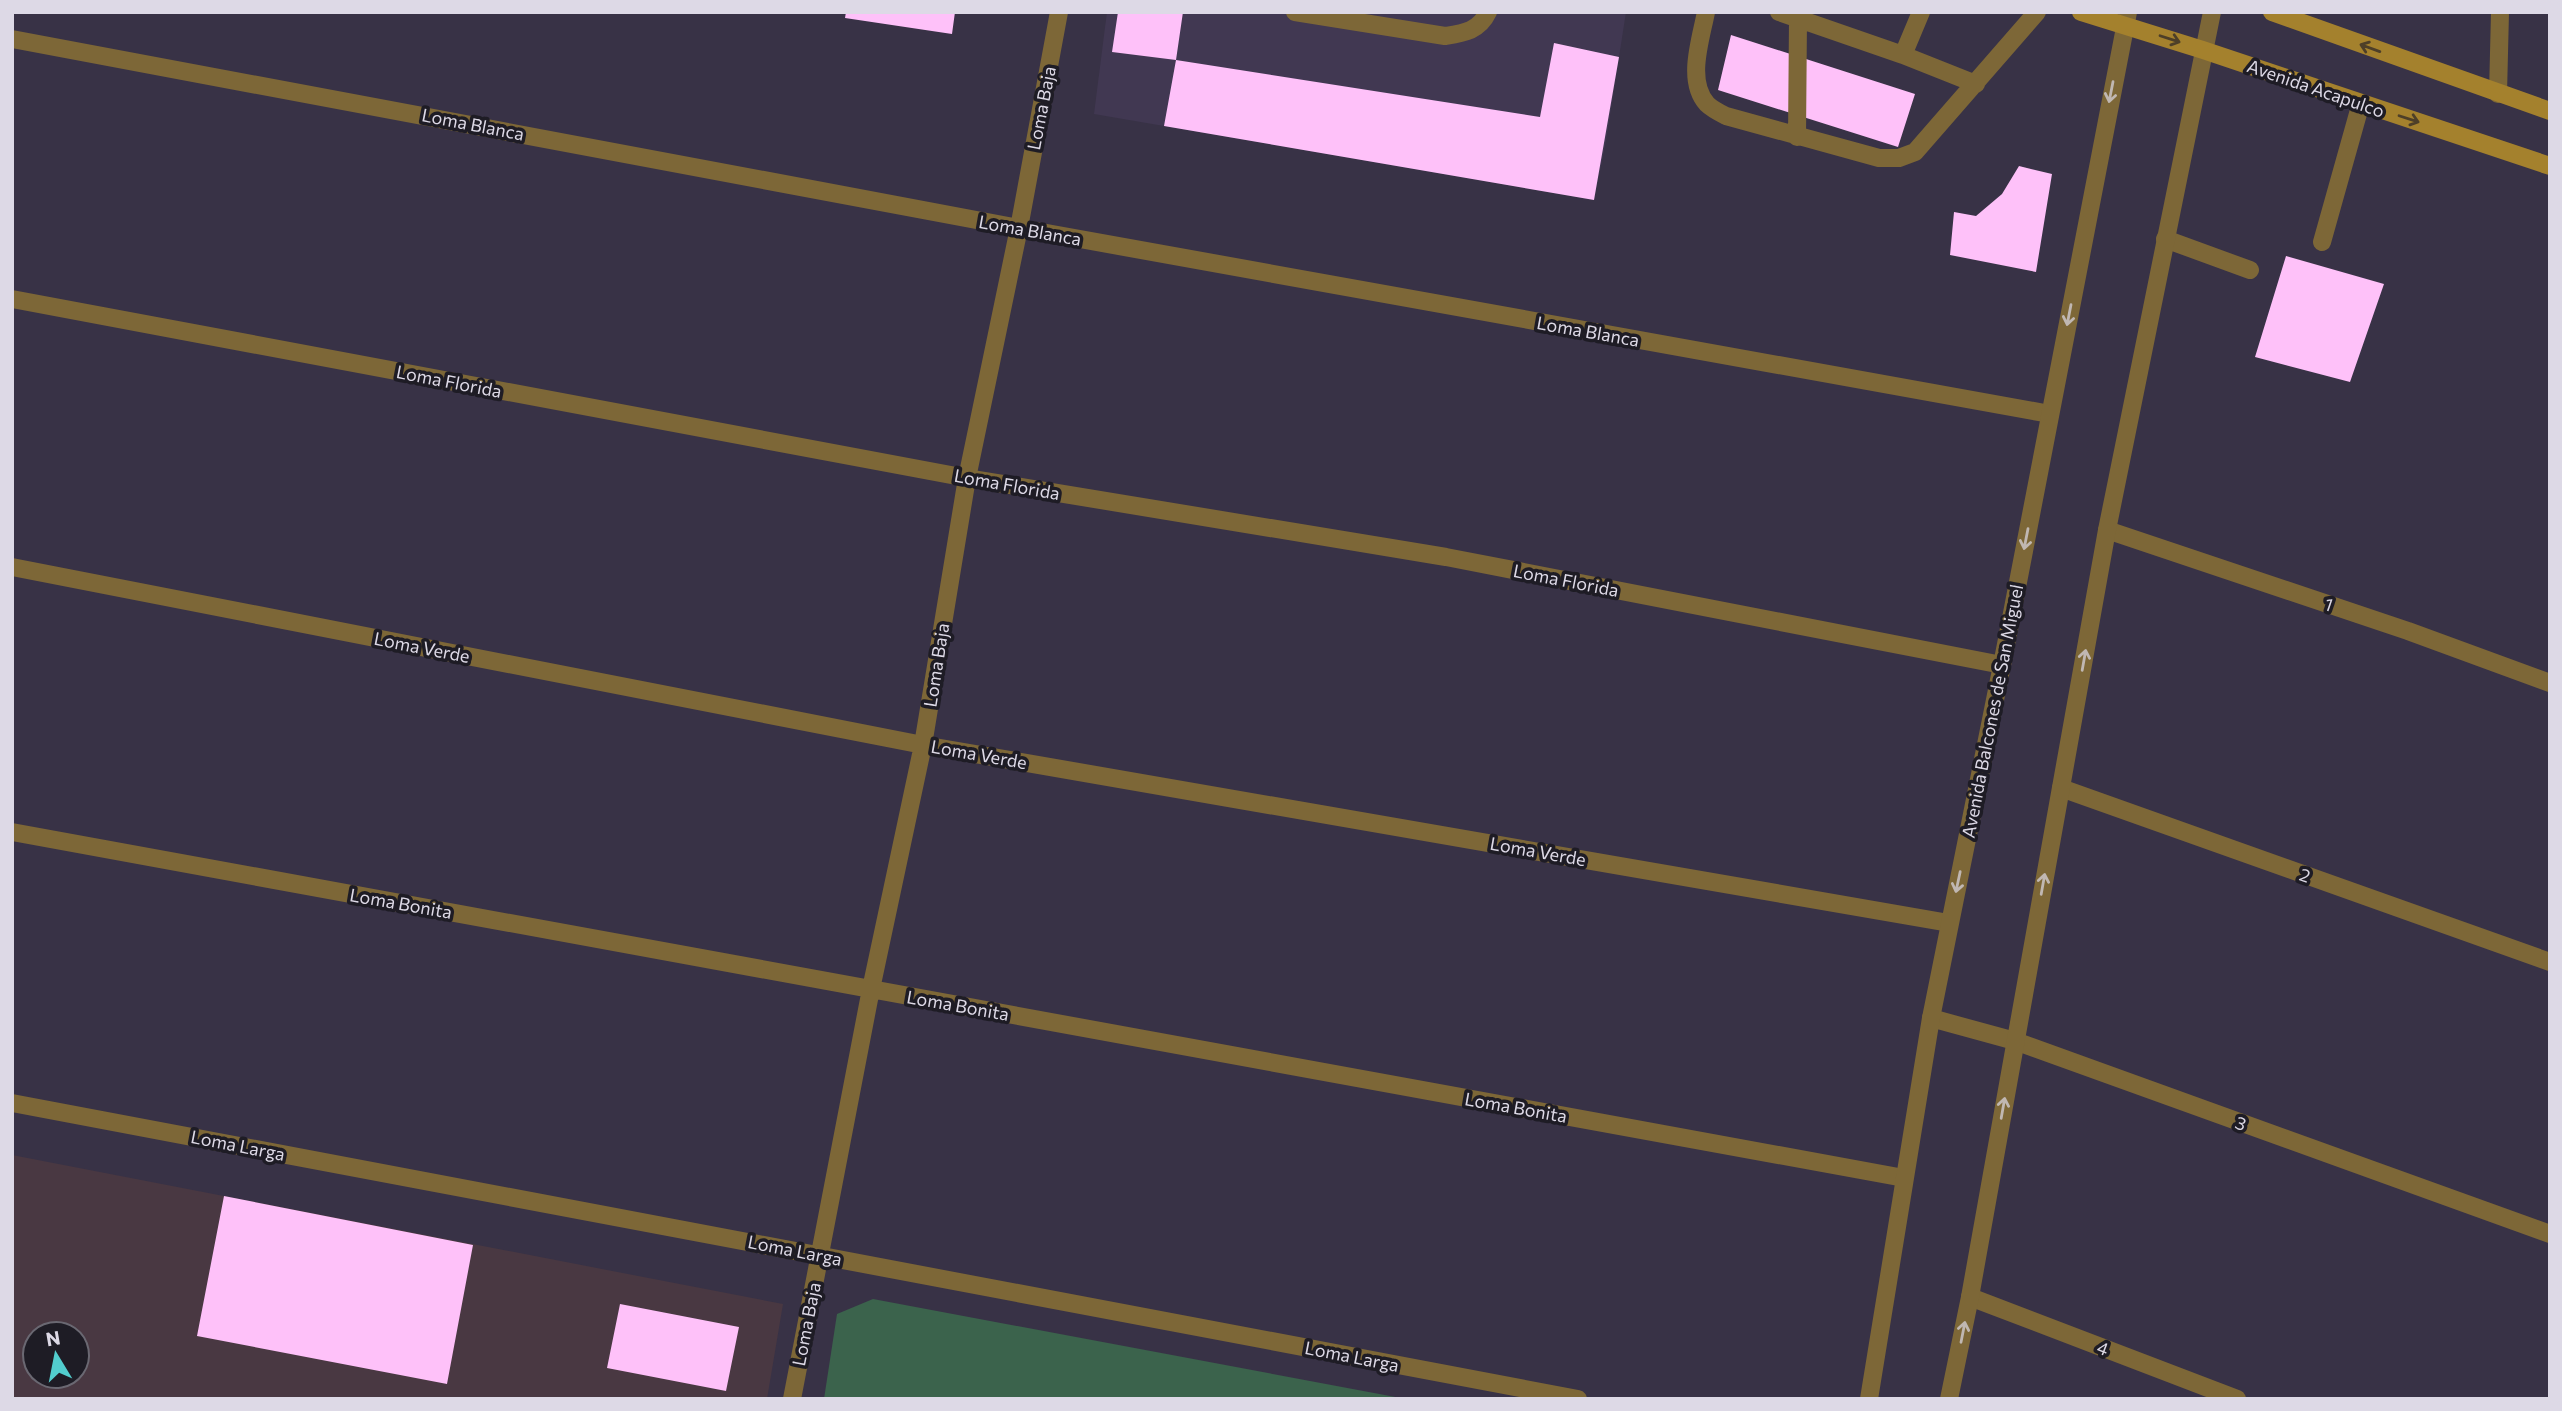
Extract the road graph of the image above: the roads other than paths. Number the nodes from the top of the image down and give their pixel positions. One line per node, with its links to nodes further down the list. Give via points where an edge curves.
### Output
1 (1059, 12): 24 (street, Loma Baja)
2 (1295, 12): 12 (street)
3 (1488, 12): 12 (street, via 1469,32 1445,36)
4 (1706, 12): 22 (street, via 1697,67 1699,90 1708,105 1726,116)
5 (1779, 12): 14 (street)
6 (1921, 12): 17 (street)
7 (2037, 12): 18 (street)
8 (2081, 12): 13 (main road, Avenida Acapulco)
9 (2212, 12): 16 (street)
10 (2272, 12): 19 (main road, one-way to 10)
11 (2500, 12): 19 (street)
12 (1356, 17)
13 (2126, 18): 16 (main road, Avenida Acapulco, one-way to 16); 29 (street, Avenida Balcones de San Miguel, one-way to 29)
14 (1798, 19): 17 (street); 22 (street)
15 (12, 39): 24 (street, Loma Blanca)
16 (2203, 50): 20 (main road, Avenida Acapulco); 25 (street)
17 (1903, 55): 18 (street)
18 (1976, 84): 22 (street, via 1915,152 1899,158 1879,158)
19 (2498, 94): 21 (main road)
20 (2361, 103): 23 (main road, Avenida Acapulco, one-way to 23); 26 (street)
21 (2550, 111)
22 (1797, 137)
23 (2550, 166)
24 (1018, 228): 29 (street, Loma Blanca); 30 (street, Loma Baja)
25 (2165, 239): 27 (street); 31 (street)
26 (2322, 242)
27 (2250, 270)
28 (12, 299): 30 (street, Loma Florida)
29 (2050, 414): 33 (street, Avenida Balcones de San Miguel, one-way to 33)
30 (967, 478): 33 (street, Loma Florida, via 1446,557); 35 (street, Loma Baja)
31 (2107, 530): 34 (street, 1); 36 (street, one-way to 31)
32 (12, 567): 35 (street, Loma Verde)
33 (2002, 665): 38 (street, Avenida Balcones de San Miguel, one-way to 38)
34 (2550, 683)
35 (923, 745): 38 (street, Loma Verde); 40 (street, Loma Baja)
36 (2061, 788): 39 (street, 2); 42 (street, one-way to 36)
37 (12, 832): 40 (street, Loma Bonita)
38 (1949, 923): 41 (street, Avenida Balcones de San Miguel)
39 (2550, 962)
40 (871, 989): 44 (street, Loma Bonita); 46 (street, Loma Baja)
41 (1931, 1018): 42 (street, 3); 44 (street, Avenida Balcones de San Miguel)
42 (2015, 1041): 45 (street, 3); 47 (street, one-way to 42)
43 (12, 1103): 46 (street, Loma Larga)
44 (1905, 1178): 50 (street, Avenida Balcones de San Miguel)
45 (2550, 1234)
46 (819, 1254): 48 (street, Loma Baja); 49 (street, Loma Larga)
47 (1970, 1297): 51 (street, one-way to 47); 52 (street, 4)
48 (792, 1399)
49 (1578, 1399)
50 (1869, 1399)
51 (1949, 1399)
52 (2237, 1399)

